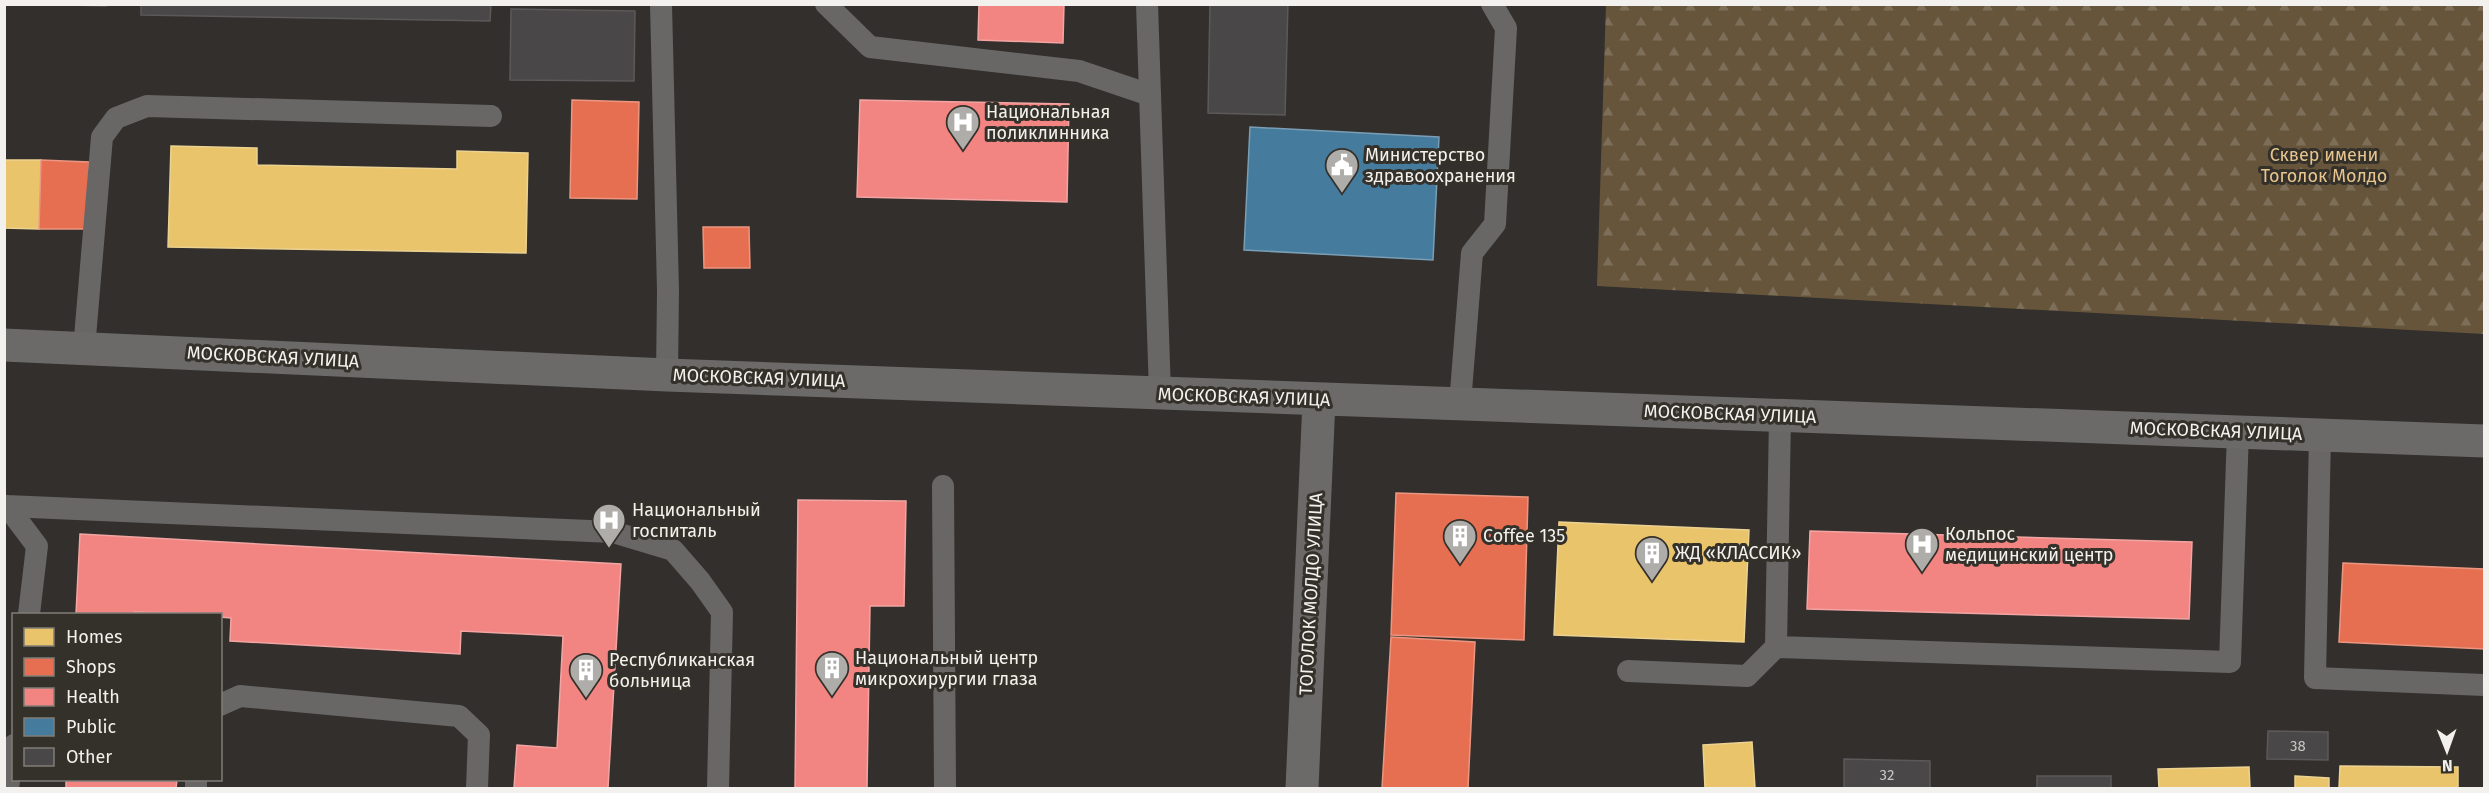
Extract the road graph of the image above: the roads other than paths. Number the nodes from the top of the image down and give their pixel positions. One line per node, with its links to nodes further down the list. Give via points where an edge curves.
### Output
1 (661, 4): 9 (lane)
2 (826, 4): 5 (lane, via 870,47 1079,71)
3 (1147, 4): 5 (lane)
4 (1492, 4): 12 (lane, via 1506,28 1495,224 1472,253)
5 (1150, 95): 10 (lane)
6 (491, 116): 8 (lane, via 147,106 116,118 102,137)
7 (4, 345): 8 (main road, МОСКОВСКАЯ УЛИЦА)
8 (84, 349): 9 (main road, МОСКОВСКАЯ УЛИЦА)
9 (667, 375): 10 (main road, МОСКОВСКАЯ УЛИЦА)
10 (1160, 393): 11 (main road, МОСКОВСКАЯ УЛИЦА)
11 (1319, 400): 12 (main road, МОСКОВСКАЯ УЛИЦА); 29 (main road, ТОГОЛОК МОЛДО УЛИЦА)
12 (1460, 404): 13 (main road, МОСКОВСКАЯ УЛИЦА)
13 (1780, 417): 14 (main road, МОСКОВСКАЯ УЛИЦА); 20 (lane)
14 (2238, 432): 15 (main road, МОСКОВСКАЯ УЛИЦА); 20 (lane, via 2230,662)
15 (2320, 435): 16 (main road, МОСКОВСКАЯ УЛИЦА); 22 (lane, via 2315,678)
16 (2484, 441)
17 (943, 486): 28 (lane)
18 (6, 507): 19 (lane, via 36,546); 27 (lane, via 613,531 673,550 723,612)
19 (29, 613)
20 (1776, 647): 21 (lane, via 1747,676)
21 (1628, 671)
22 (2484, 685)
23 (222, 704): 26 (lane, via 240,696 459,716 479,735)
24 (12, 760): 25 (lane)
25 (8, 789)
26 (477, 789)
27 (718, 789)
28 (945, 789)
29 (1302, 789)

